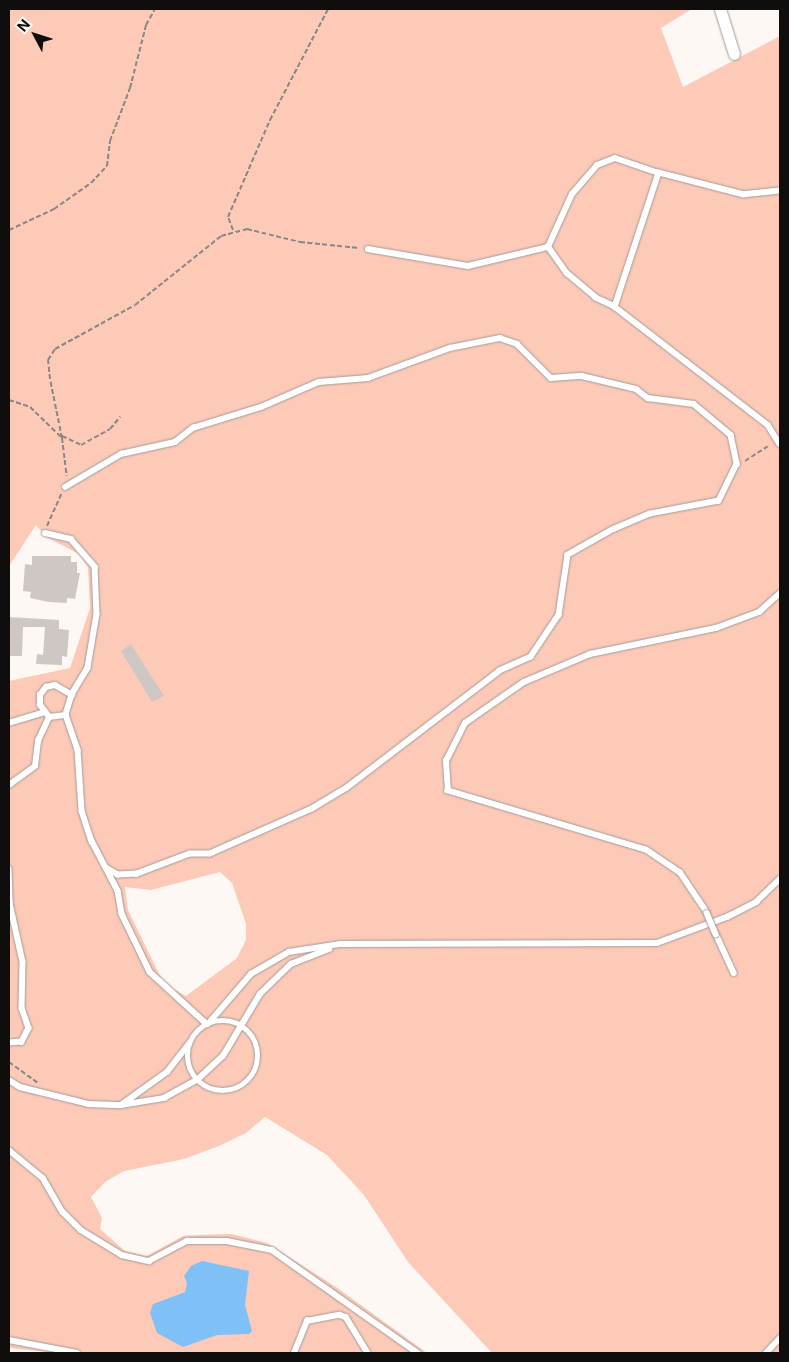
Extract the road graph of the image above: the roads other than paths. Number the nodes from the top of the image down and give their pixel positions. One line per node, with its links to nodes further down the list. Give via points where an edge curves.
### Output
1 (720, 9): 2 (street)
2 (734, 54)
3 (659, 173): 4 (lane, via 744,196); 5 (lane, via 615,158 597,165 572,194); 7 (lane)
4 (780, 191)
5 (548, 246): 6 (lane, via 468,266); 7 (lane, via 567,274 596,298)
6 (368, 249)
7 (616, 307): 8 (lane, via 768,425)
8 (780, 444)
9 (65, 487): 19 (lane, via 121,454 174,442 193,428 252,411 319,382 368,378 450,348 500,338 517,344 551,378 582,376 636,389 648,398 694,404 731,435 737,464 719,501 650,514 572,551 564,565 564,596 559,615 531,657 500,671 410,744 347,788 312,810 210,854 190,854 137,874 118,875)
10 (46, 533): 12 (lane, via 71,539 95,567 97,614 88,668)
11 (780, 593): 22 (lane, bridge, via 758,612 716,628 590,654 524,682 465,723 446,761 448,791 646,850 680,873 707,913)
12 (72, 695): 13 (lane, via 55,685 46,688 40,695); 14 (lane)
13 (44, 712): 15 (lane); 16 (lane)
14 (66, 715): 15 (lane); 19 (lane, via 78,750 86,824)
15 (50, 717): 17 (lane, via 38,741 35,766)
16 (9, 723)
17 (9, 785)
18 (9, 869): 25 (lane, via 10,903 24,978 22,1008 29,1028 22,1042)
19 (107, 869): 23 (lane, via 118,891 122,914 150,972)
20 (780, 879): 21 (lane, via 756,902 727,917 658,943)
21 (340, 944): 23 (lane, via 288,952 251,974); 24 (lane, via 291,964 260,994)
22 (734, 973)
23 (208, 1024): 24 (lane, via 231,1021); 26 (lane)
24 (244, 1027): 28 (lane, via 223,1056); 28 (lane, via 257,1046 258,1060 249,1080 239,1087 218,1091)
25 (9, 1043)
26 (190, 1043): 28 (lane, via 190,1068); 29 (lane, via 167,1072)
27 (9, 1080): 29 (lane, via 38,1092 89,1104)
28 (197, 1080): 29 (lane, via 164,1098)
29 (121, 1105)
30 (9, 1150): 36 (lane, via 43,1178 63,1212 81,1230 122,1254 148,1261 187,1241 227,1241 272,1250)
31 (780, 1338): 37 (lane)
32 (9, 1340): 33 (lane)
33 (77, 1353)
34 (294, 1353): 35 (lane, via 307,1321 339,1315 346,1316)
35 (368, 1353)
36 (418, 1353)
37 (766, 1353)

